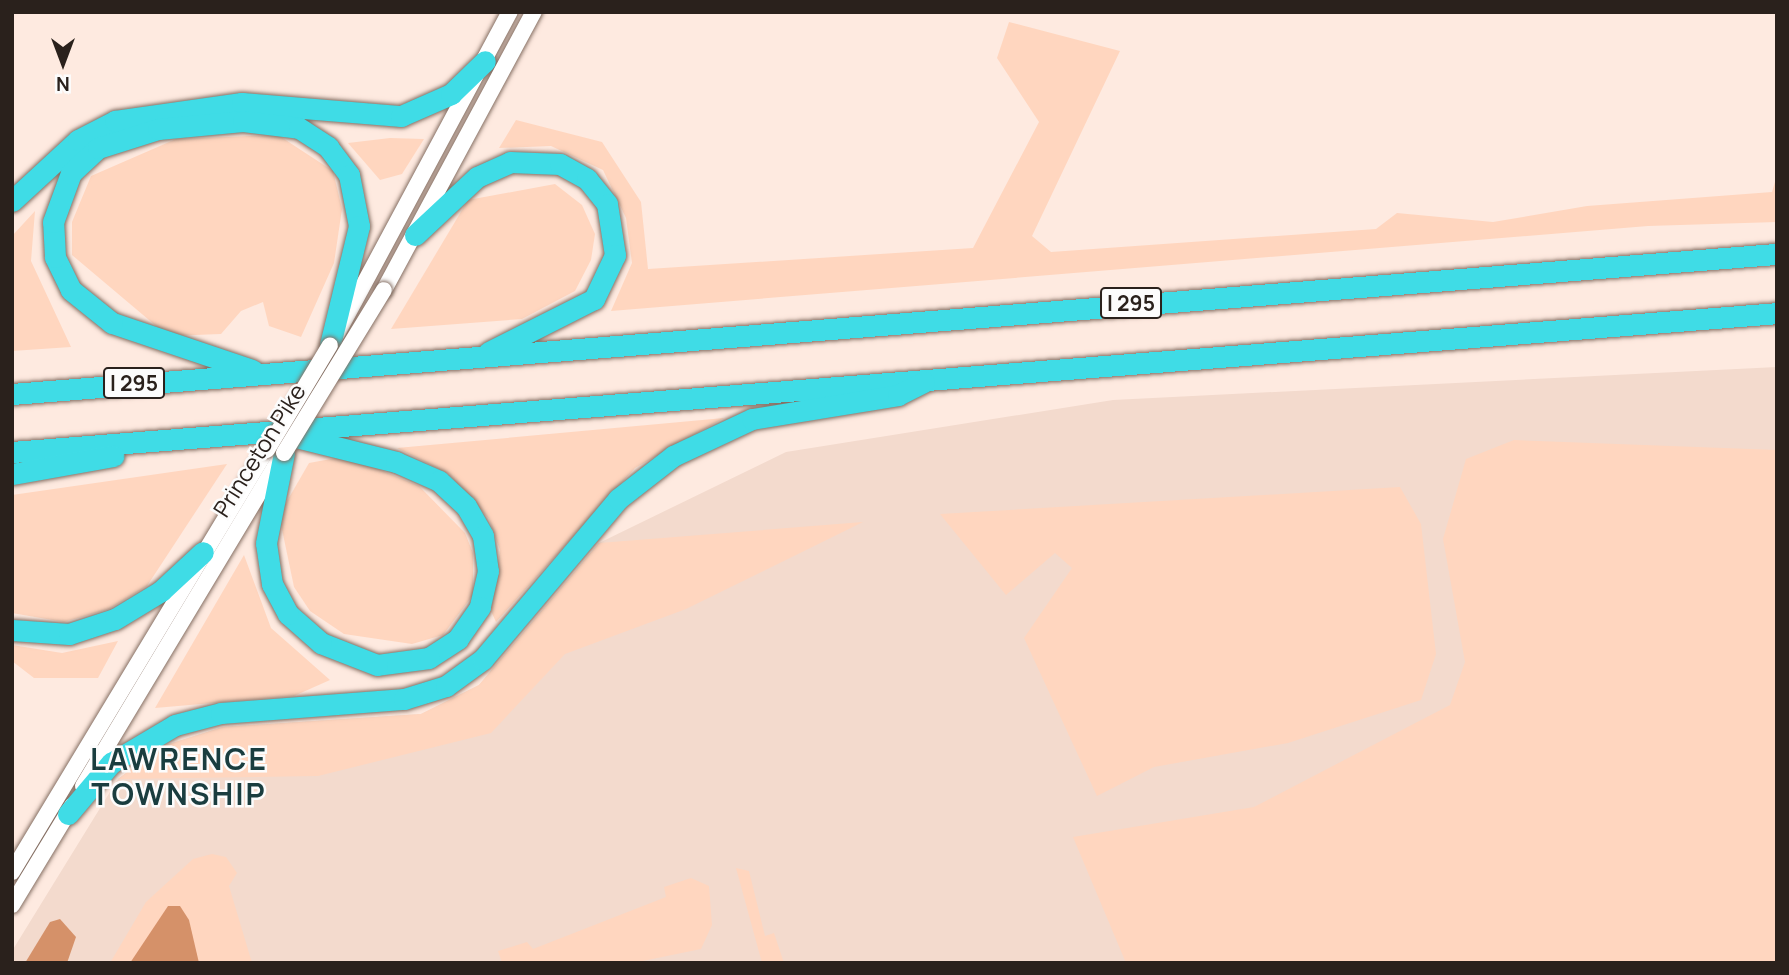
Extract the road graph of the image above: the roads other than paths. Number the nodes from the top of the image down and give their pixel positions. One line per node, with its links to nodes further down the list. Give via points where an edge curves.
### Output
1 (510, 12): 3 (main road, Princeton Pike)
2 (534, 12): 5 (main road, Princeton Pike)
3 (485, 61): 4 (highway, via 452,94 401,116 242,103 115,121 78,140); 7 (main road, Princeton Pike)
4 (12, 201)
5 (415, 235): 7 (main road, Princeton Pike); 10 (highway, via 477,177 510,162 567,167 607,204 615,255 594,299)
6 (1777, 254): 10 (highway, I 295)
7 (368, 282): 9 (highway); 11 (highway, via 356,193 328,147 299,128 243,121 158,129 107,144 83,160 62,189 53,222 55,257 71,290 112,323); 17 (main road, Princeton Pike, bridge)
8 (1777, 313): 12 (highway)
9 (330, 345): 20 (main road, Princeton Pike, bridge)
10 (486, 355): 11 (highway, I 295)
11 (256, 372): 13 (highway, I 295)
12 (934, 377): 14 (highway); 22 (highway, via 898,395 752,419 673,456 618,499 483,659 446,686 404,699 221,713 175,724 111,763)
13 (12, 394)
14 (271, 429): 15 (highway); 19 (highway, via 396,461 453,492 475,520 487,552 480,607 458,639 429,658 394,666 339,653 302,629 281,603)
15 (134, 442): 16 (highway); 18 (highway, via 110,458)
16 (12, 452)
17 (284, 453): 19 (highway)
18 (12, 474)
19 (256, 518): 22 (main road, Princeton Pike)
20 (203, 552): 21 (highway, via 161,591 115,618 69,634); 23 (main road, Princeton Pike)
21 (12, 630)
22 (68, 814): 24 (main road, Princeton Pike)
23 (12, 872)
24 (12, 905)

